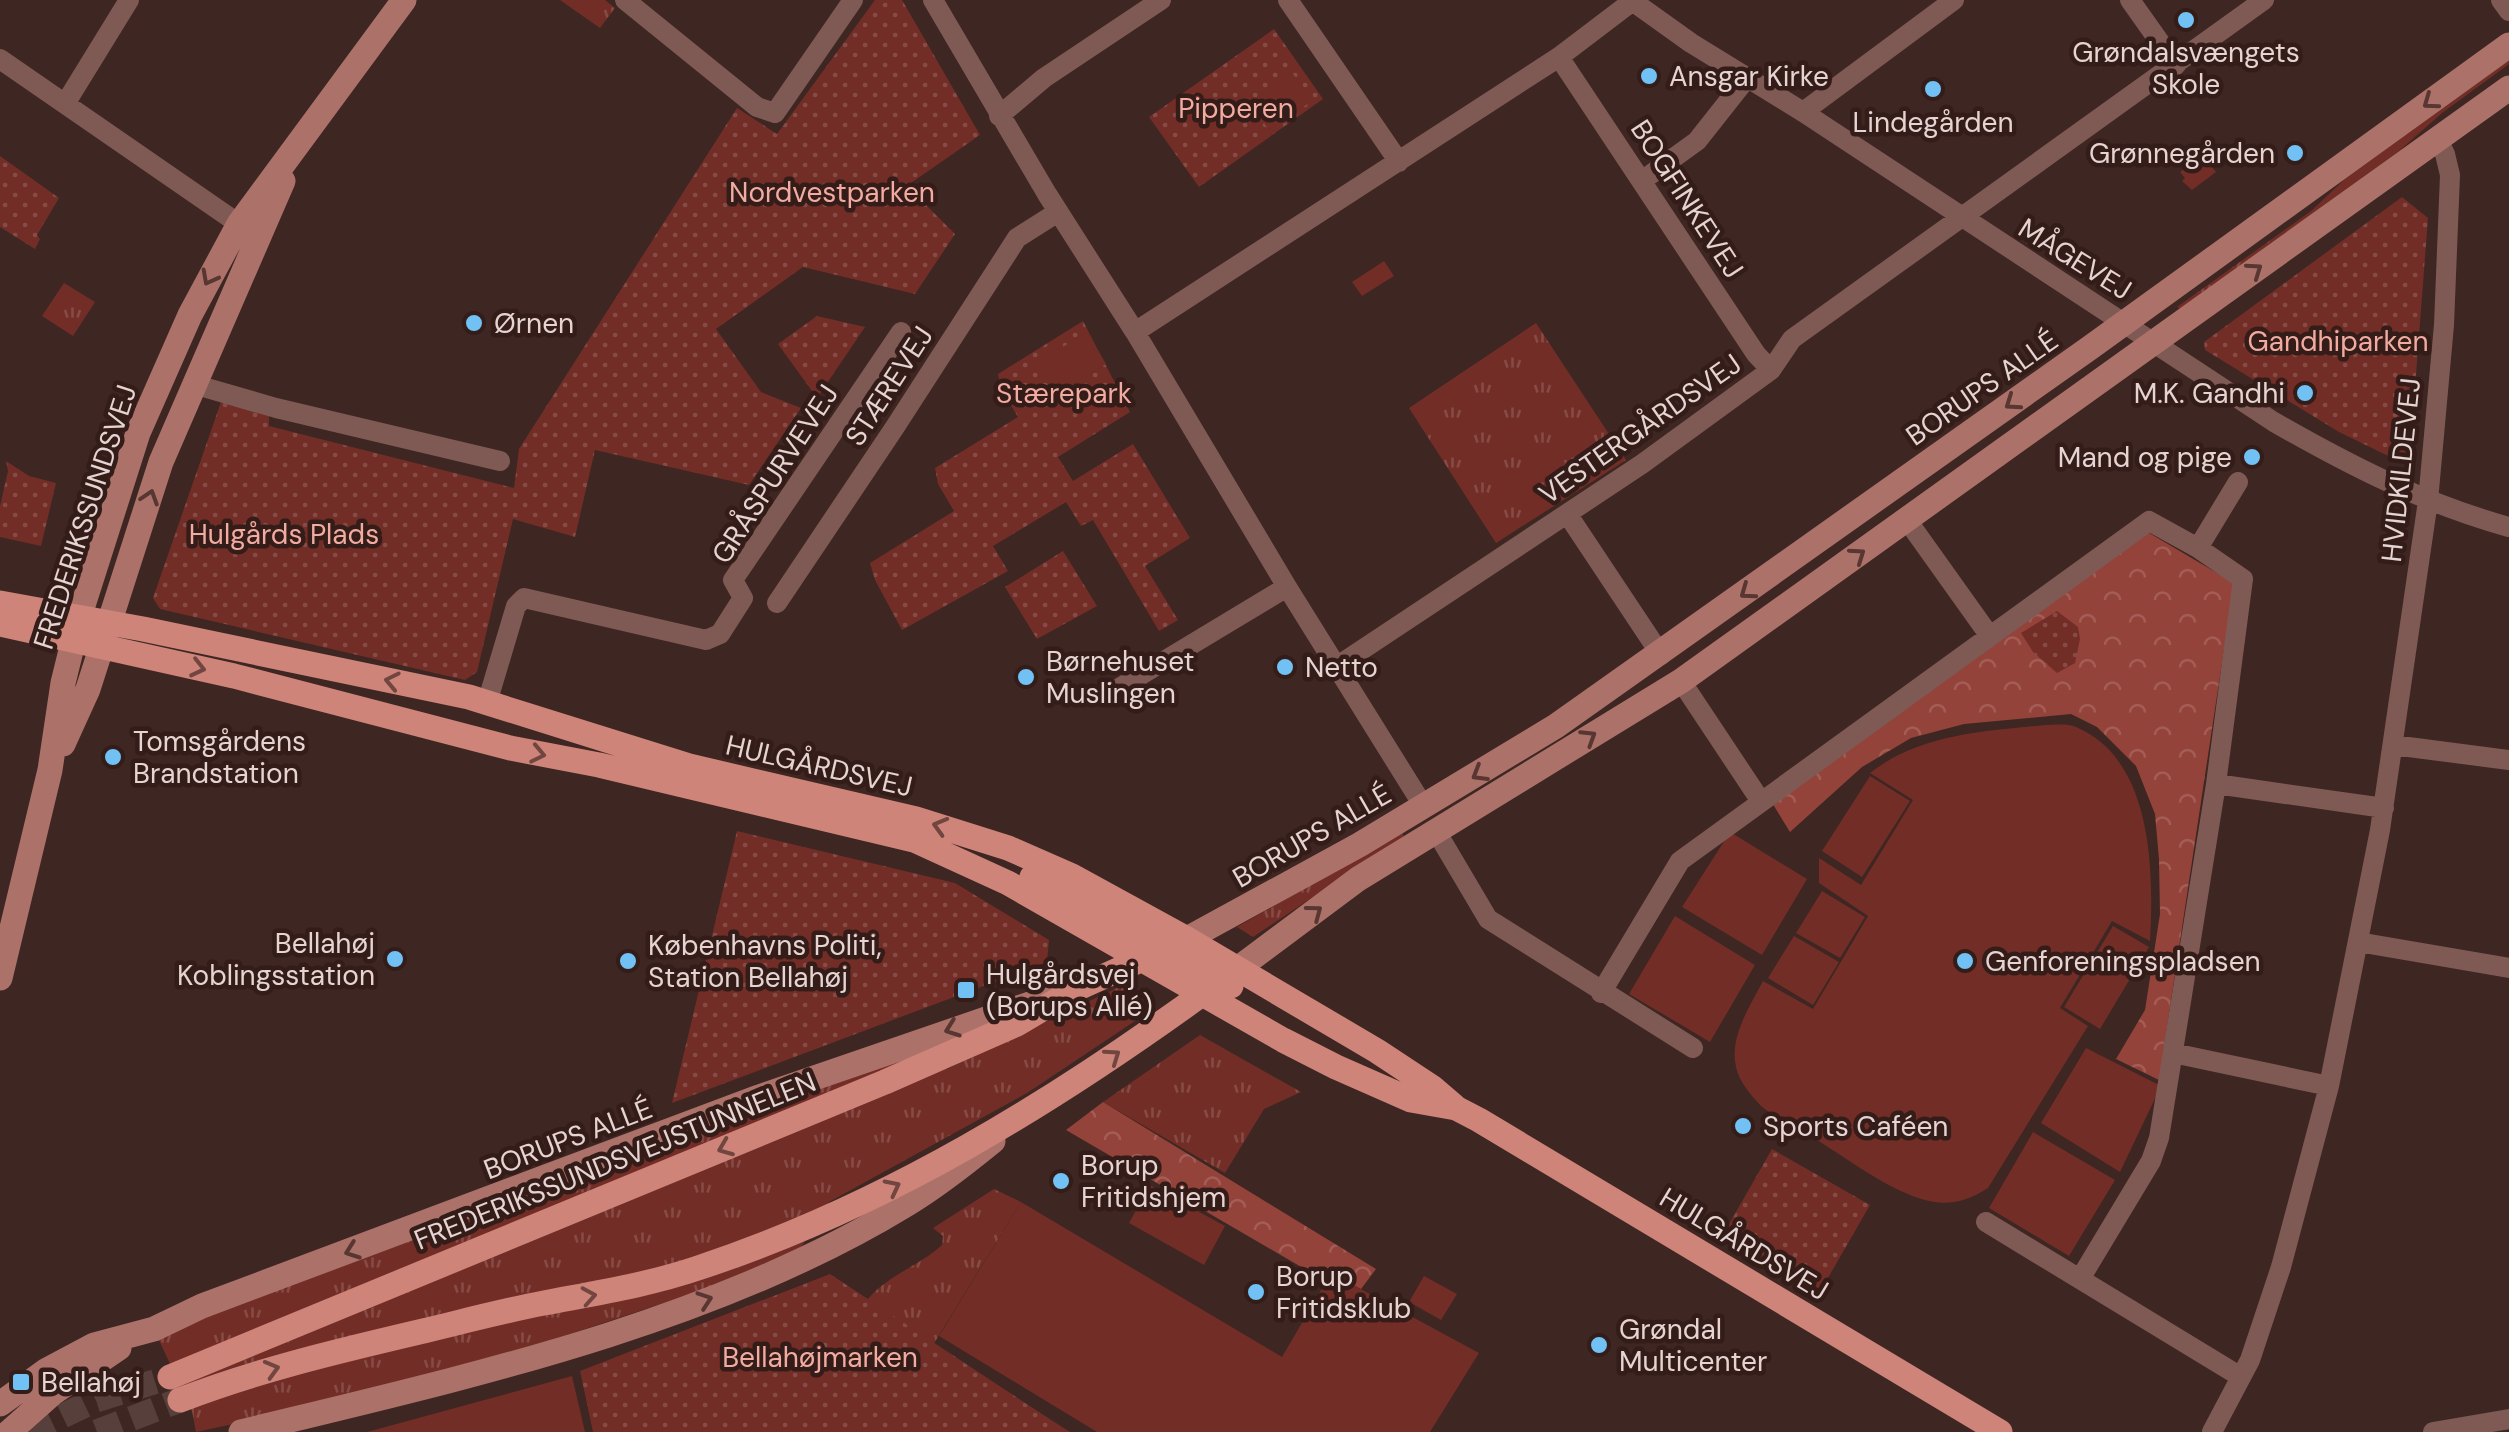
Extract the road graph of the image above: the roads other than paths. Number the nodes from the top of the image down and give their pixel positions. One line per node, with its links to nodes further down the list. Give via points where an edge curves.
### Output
1 (128, 0): 21 (street)
2 (404, 0): 30 (street, FREDERIKSSUNDSVEJ)
3 (625, 0): 4 (street, via 757,107 775,113)
4 (853, 0)
5 (933, 0): 23 (street)
6 (1161, 0): 23 (street)
7 (1288, 0): 25 (street)
8 (1633, 0): 15 (street); 19 (street, MÅGEVEJ)
9 (1954, 0): 22 (street)
10 (2130, 0): 17 (street)
11 (2264, 0): 17 (street, VESTERGÅRDSVEJ)
12 (2501, 0): 13 (street)
13 (2509, 10)
14 (2509, 45): 31 (street, BORUPS ALLÉ, one-way to 31)
15 (1559, 57): 25 (street); 27 (street, BOGFINKEVEJ)
16 (0, 58): 21 (street)
17 (2176, 65): 29 (street, VESTERGÅRDSVEJ)
18 (2509, 70): 26 (street)
19 (1746, 79): 22 (street, MÅGEVEJ); 27 (street, via 1696,141)
20 (2509, 88): 24 (street)
21 (65, 104): 30 (street)
22 (1803, 112): 29 (street, MÅGEVEJ)
23 (999, 116): 28 (street)
24 (2437, 139): 26 (street); 39 (street, HVIDKILDEVEJ, via 2450,175)
25 (1399, 162): 33 (street)
26 (2402, 164): 34 (street, one-way to 26)
27 (1642, 180): 35 (street, BOGFINKEVEJ)
28 (1058, 212): 33 (street); 46 (street, STÆREVEJ, via 1017,238)
29 (1960, 217): 31 (street, MÅGEVEJ); 35 (street, VESTERGÅRDSVEJ, via 1792,339)
30 (248, 230): 36 (street, FREDERIKSSUNDSVEJ); 48 (street, FREDERIKSSUNDSVEJ, one-way to 48, via 190,315 127,464)
31 (2124, 323): 34 (street, MÅGEVEJ); 50 (street, BORUPS ALLÉ, one-way to 50)
32 (900, 332): 54 (street, GRÅSPURVEVEJ, via 732,580 744,598 720,634 706,640 524,598)
33 (1135, 332): 44 (street)
34 (2154, 343): 39 (street, MÅGEVEJ, via 2348,465); 41 (street)
35 (1771, 370): 40 (street, VESTERGÅRDSVEJ)
36 (193, 384): 37 (street); 48 (street, FREDERIKSSUNDSVEJ, one-way to 36)
37 (500, 461)
38 (2238, 482): 43 (street)
39 (2428, 501): 42 (street, MÅGEVEJ); 55 (street, HVIDKILDEVEJ)
40 (1568, 515): 50 (street); 51 (street, VESTERGÅRDSVEJ)
41 (1907, 520): 49 (street); 52 (street, one-way to 41)
42 (2509, 527)
43 (2198, 548): 49 (street, via 2149,521); 57 (street, via 2243,578)
44 (1287, 587): 51 (street); 53 (street)
45 (0, 603): 48 (main road)
46 (777, 603)
47 (0, 624): 48 (main road)
48 (92, 630): 54 (main road, HULGÅRDSVEJ, one-way to 48); 62 (main road, HULGÅRDSVEJ, one-way to 62, via 510,748 791,809); 67 (street, FREDERIKSSUNDSVEJ, via 88,689 50,770)
49 (1988, 635): 58 (street)
50 (1661, 654): 59 (street, BORUPS ALLÉ, one-way to 59)
51 (1336, 667): 59 (street)
52 (1681, 681): 58 (street); 61 (street, one-way to 52)
53 (1106, 696)
54 (486, 703): 64 (main road, HULGÅRDSVEJ, one-way to 54, via 1072,876 971,836 689,766)
55 (2394, 744): 56 (street); 60 (street, HVIDKILDEVEJ)
56 (2509, 760)
57 (2216, 784): 60 (street); 72 (street)
58 (1760, 800): 70 (street, via 1680,861)
59 (1424, 807): 64 (street, BORUPS ALLÉ)
60 (2384, 808): 63 (street, HVIDKILDEVEJ)
61 (1436, 831): 68 (street, one-way to 61); 70 (street, via 1488,919)
62 (948, 854): 64 (main road, via 998,862); 65 (main road, HULGÅRDSVEJ)
63 (2358, 942): 66 (street); 73 (street, HVIDKILDEVEJ)
64 (1178, 944): 65 (main road, BORUPS ALLÉ); 68 (main road, HULGÅRDSVEJ)
65 (1141, 960): 68 (main road, HULGÅRDSVEJ); 69 (main road, BORUPS ALLÉ)
66 (2509, 968)
67 (0, 978)
68 (1219, 981): 74 (main road, HULGÅRDSVEJ, via 1376,1050); 74 (main road, HULGÅRDSVEJ, via 1336,1067 1411,1100); 75 (main road, one-way to 68)
69 (1078, 988): 75 (main road, FREDERIKSSUNDSVEJSTUNNELEN, one-way to 75, via 1017,1024 174,1388 696,1269 873,1197); 78 (street, BORUPS ALLÉ, one-way to 78, via 759,1097)
70 (1602, 993): 71 (street)
71 (1693, 1048)
72 (2173, 1053): 73 (street); 77 (street, via 2152,1161)
73 (2329, 1086): 79 (street, HVIDKILDEVEJ, via 2281,1267)
74 (1456, 1108): 84 (main road, HULGÅRDSVEJ)
75 (1032, 1109): 83 (street, one-way to 75, via 600,1336 735,1289 912,1202)
76 (1986, 1222): 77 (street)
77 (2080, 1279): 79 (street)
78 (154, 1329): 80 (street, BORUPS ALLÉ, via 94,1344); 82 (street, via 53,1393)
79 (2241, 1377): 85 (street, HVIDKILDEVEJ)
80 (0, 1404)
81 (2509, 1419): 86 (street)
82 (8, 1432)
83 (241, 1432)
84 (2000, 1432)
85 (2212, 1432)
86 (2434, 1432)

